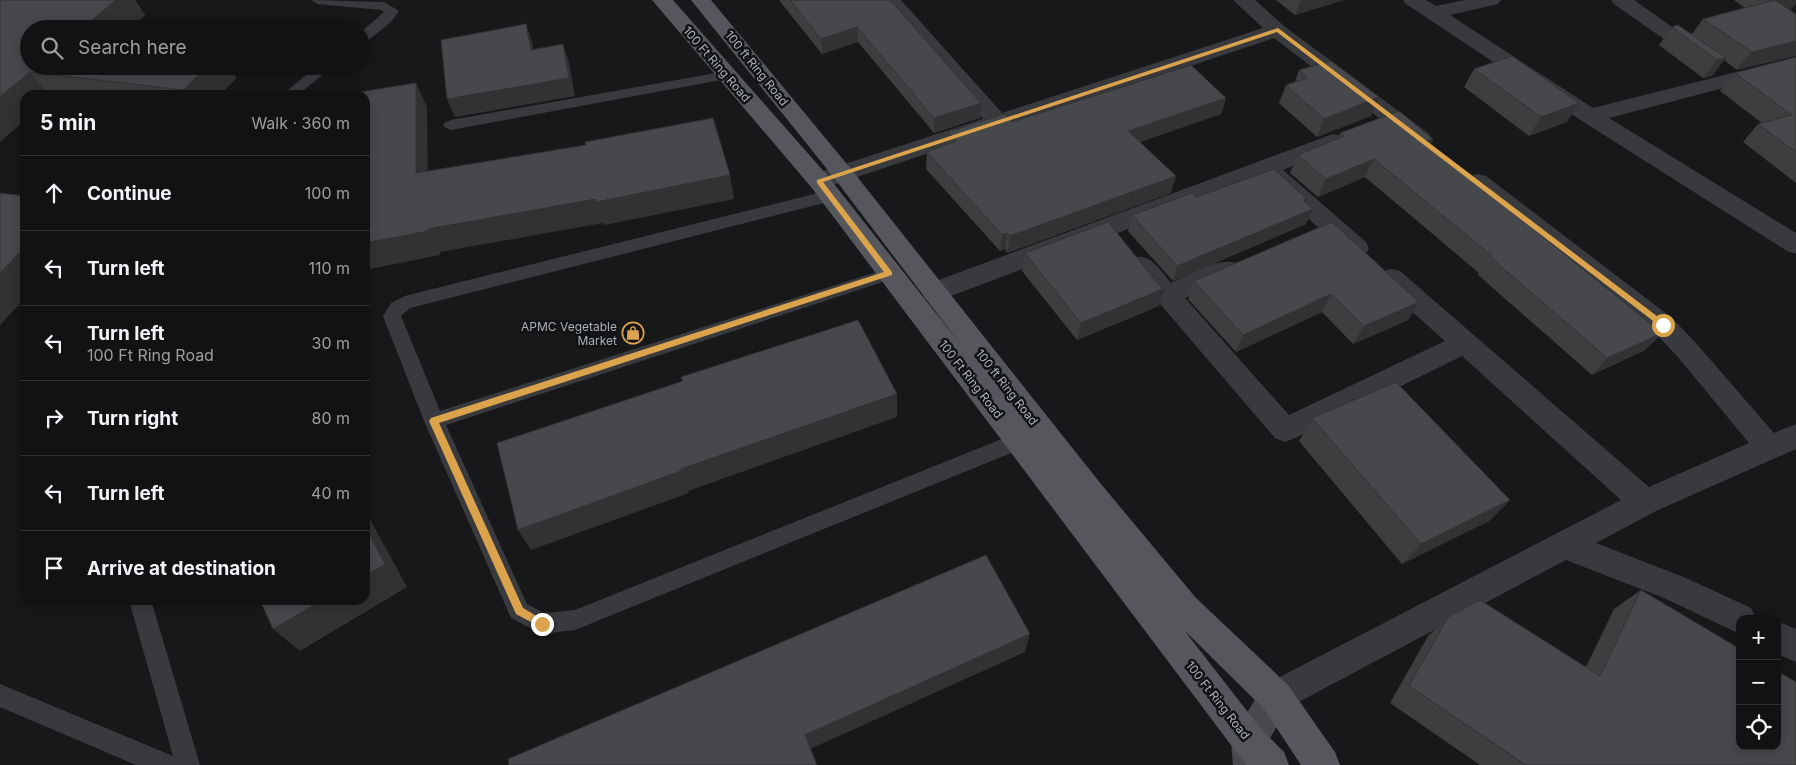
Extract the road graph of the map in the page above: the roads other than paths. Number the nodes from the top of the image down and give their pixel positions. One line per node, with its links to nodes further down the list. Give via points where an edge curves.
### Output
1 (318, 0): 12 (lane, via 384,6 392,10)
2 (662, 0): 15 (main road, 100 Ft Ring Road)
3 (701, 0): 25 (main road, 100 ft Ring Road)
4 (919, 0): 9 (street)
5 (1243, 0): 11 (street)
6 (1412, 0): 10 (street)
7 (1491, 0): 10 (street)
8 (1622, 0): 16 (street)
9 (893, 3): 20 (street)
10 (1433, 14): 18 (street)
11 (1278, 30): 19 (street); 20 (street)
12 (370, 32)
13 (1796, 63): 16 (street)
14 (315, 75): 17 (lane)
15 (727, 75): 21 (lane); 25 (main road, 100 Ft Ring Road)
16 (1733, 79): 18 (street)
17 (295, 90)
18 (1590, 116): 29 (street)
19 (1392, 117): 22 (street); 23 (street)
20 (998, 122): 25 (street)
21 (451, 125)
22 (1439, 152)
23 (1266, 168): 26 (street); 27 (street)
24 (1462, 170): 37 (street, via 1663,325)
25 (831, 184): 31 (main road, 100 Ft Ring Road); 32 (main road, 100 ft Ring Road); 35 (lane, via 405,303 392,316)
26 (1331, 225): 28 (street); 34 (street)
27 (1108, 227): 32 (street); 33 (street)
28 (1303, 237)
29 (1796, 245)
30 (1249, 260): 33 (street)
31 (889, 274): 35 (lane); 36 (main road, 100 Ft Ring Road)
32 (934, 292): 45 (main road, 100 ft Ring Road, via 1185,610)
33 (1166, 296): 34 (street, via 1285,430)
34 (1465, 343): 38 (street)
35 (434, 421): 36 (lane, via 519,611 542,624 575,620)
36 (1018, 441): 46 (main road, 100 Ft Ring Road)
37 (1783, 442): 38 (street)
38 (1645, 502): 39 (street)
39 (1564, 545): 41 (street, via 1675,588); 45 (street)
40 (141, 605): 48 (lane)
41 (1736, 617)
42 (1781, 639): 43 (street)
43 (1796, 646)
44 (0, 695): 47 (lane)
45 (1276, 697): 46 (street); 49 (main road, 100 ft Ring Road)
46 (1257, 757)
47 (164, 765)
48 (188, 765)
49 (1322, 765)

